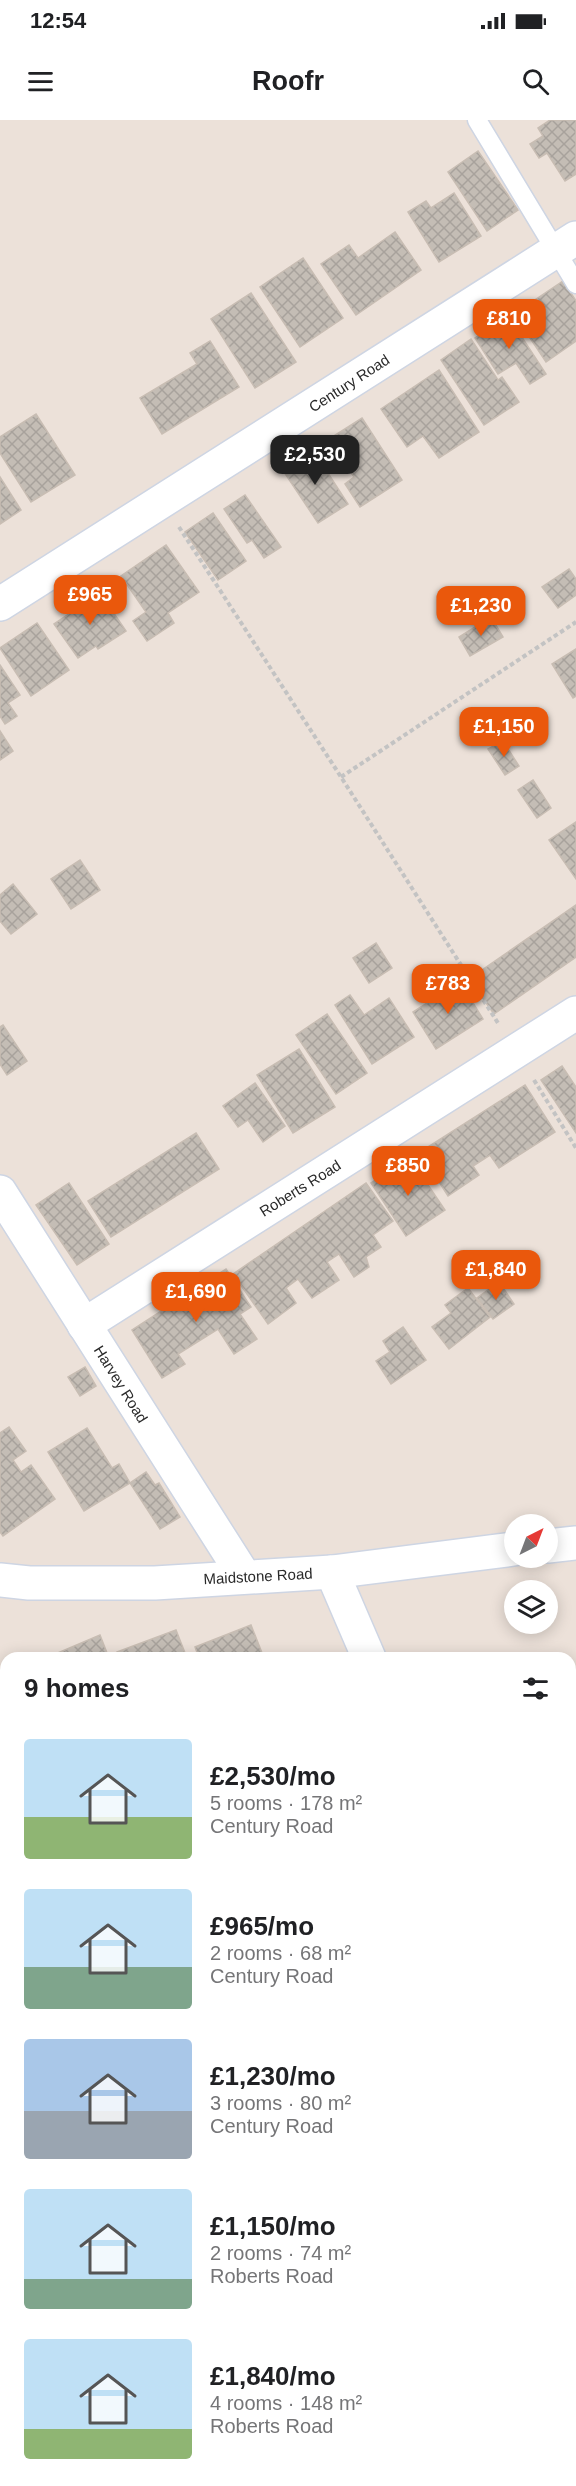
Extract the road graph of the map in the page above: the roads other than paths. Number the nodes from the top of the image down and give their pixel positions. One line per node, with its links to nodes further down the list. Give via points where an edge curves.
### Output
1 (477, 120): 2 (lane)
2 (566, 245): 3 (lane); 4 (street, Century Road)
3 (576, 284)
4 (0, 604)
5 (576, 1013): 7 (street, Roberts Road)
6 (0, 1192): 7 (street, Harvey Road)
7 (84, 1325): 12 (street, Harvey Road)
8 (576, 1543): 9 (street)
9 (558, 1545)
10 (504, 1550): 11 (street, Maidstone Road)
11 (332, 1572): 12 (street, Maidstone Road); 14 (street)
12 (244, 1576): 13 (street, Maidstone Road, via 155,1583)
13 (0, 1580)
14 (366, 1652)

